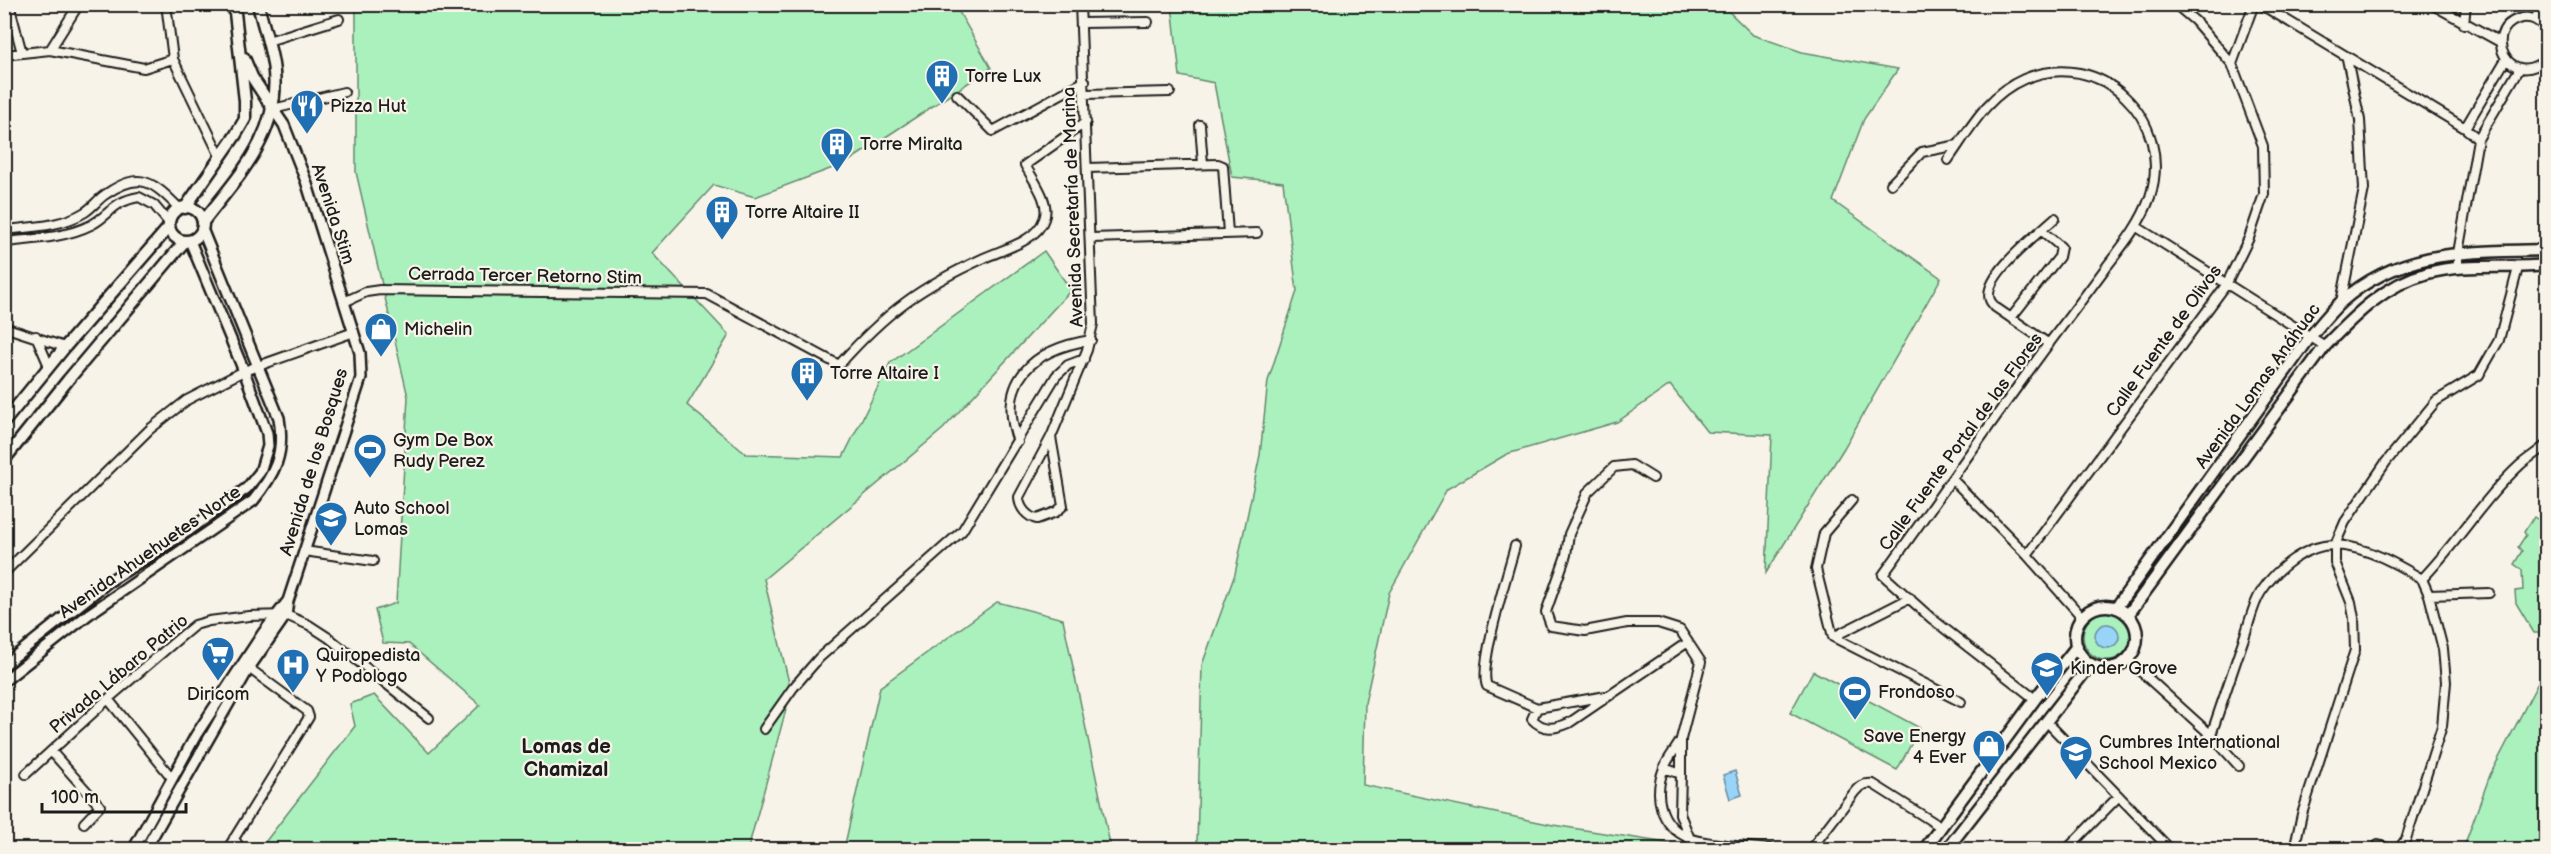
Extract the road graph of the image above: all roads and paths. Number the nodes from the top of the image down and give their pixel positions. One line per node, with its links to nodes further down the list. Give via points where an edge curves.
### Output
1 (9, 4): 23 (street)
2 (79, 4): 22 (street)
3 (166, 4): 25 (street)
4 (234, 4): 21 (main road)
5 (258, 4): 19 (main road)
6 (1080, 4): 16 (street, Avenida Secretaría de Marina)
7 (2175, 4): 29 (street, Calle Fuente de Olivos)
8 (2254, 4): 29 (street)
9 (2260, 4): 26 (street)
10 (2431, 4): 17 (street)
11 (2466, 4): 17 (street)
12 (2540, 4): 14 (street)
13 (339, 19): 19 (street)
14 (2536, 19): 18 (street); 20 (street, via 2512,21)
15 (1148, 22): 16 (street)
16 (1082, 24): 31 (street, Avenida Secretaría de Marina)
17 (2464, 24): 20 (street)
18 (2547, 28)
19 (268, 41): 36 (main road, via 274,71)
20 (2500, 42): 27 (street)
21 (239, 47): 36 (main road, via 252,77); 42 (main road, via 245,118)
22 (50, 50): 23 (street); 25 (street, via 144,68)
23 (22, 53): 24 (street)
24 (4, 55)
25 (173, 59): 42 (street)
26 (2347, 59): 39 (street); 68 (street, via 2360,120 2364,189)
27 (2506, 59): 30 (street); 39 (street)
28 (2547, 59): 30 (street, via 2530,68)
29 (2232, 64): 66 (street, Calle Fuente de Olivos, via 2263,146 2264,194 2250,238)
30 (2520, 68): 40 (street)
31 (1085, 81): 34 (street, Avenida Secretaría de Marina); 35 (street, via 993,131)
32 (344, 92): 36 (street)
33 (1170, 92): 34 (street)
34 (1085, 94): 37 (street, Avenida Secretaría de Marina)
35 (957, 95)
36 (273, 109): 52 (main road, via 260,145); 67 (street, Avenida Stim, via 284,125 306,181)
37 (1086, 122): 45 (street, Avenida Secretaría de Marina); 67 (street, Cerrada Tercer Retorno Stim, via 1025,165 1045,203 1045,219 1034,234 945,276 901,303 839,365 707,294 380,290)
38 (1200, 125): 44 (street)
39 (2465, 128): 40 (street)
40 (2478, 139): 62 (street)
41 (1958, 145): 43 (street, Calle Fuente Portal de las Flores); 46 (street, via 1922,152); 53 (street, Calle Fuente Portal de las Flores, via 1986,104 2025,79 2068,72 2101,79 2129,98 2146,123 2153,150 2150,196)
42 (220, 156): 48 (main road)
43 (1948, 160)
44 (1203, 164): 45 (street); 56 (street, via 1218,164 1226,171)
45 (1088, 168): 58 (street, Avenida Secretaría de Marina)
46 (1891, 184)
47 (95, 204): 48 (street, via 120,185 143,180 158,187); 49 (street); 54 (street, via 64,221)
48 (182, 208): 51 (main road, via 172,215); 52 (main road, via 198,213)
49 (106, 214): 51 (street, via 114,206 139,197 154,205); 60 (street, via 69,233)
50 (2055, 218): 55 (street)
51 (169, 225): 59 (main road, via 176,237); 77 (main road)
52 (202, 226): 59 (main road, via 199,235); 80 (street, Avenida Ahuehuetes Norte)
53 (2137, 227): 66 (street); 75 (street, Calle Fuente Portal de las Flores)
54 (4, 230)
55 (2042, 231): 69 (street, via 2061,247 2058,256); 69 (street, via 1997,273 1990,288 1989,299 1995,308)
56 (1228, 233): 57 (street); 58 (street)
57 (1257, 233)
58 (1091, 238): 74 (street, Avenida Secretaría de Marina, via 1094,324)
59 (187, 241): 81 (street, Avenida Ahuehuetes Norte); 86 (main road)
60 (4, 242)
61 (2547, 250): 62 (main road, Avenida Lomas Anáhuac)
62 (2458, 253): 64 (street); 68 (main road, Avenida Lomas Anáhuac, via 2424,257 2365,285)
63 (2547, 265): 65 (main road, Avenida Lomas Anáhuac)
64 (2458, 268): 65 (main road, Avenida Lomas Anáhuac); 76 (main road, Avenida Lomas Anáhuac, via 2427,273 2375,298)
65 (2518, 268): 90 (street, via 2499,340 2479,375 2436,401 2386,462 2345,522)
66 (2226, 285): 73 (street); 93 (street, Calle Fuente de Olivos)
67 (344, 302): 71 (street, Avenida Stim)
68 (2341, 302): 73 (main road, Avenida Lomas Anáhuac)
69 (2011, 318): 75 (street)
70 (4, 327): 72 (street)
71 (354, 332): 80 (street); 92 (street, Avenida de los Bosques, via 362,360 361,378)
72 (36, 336): 77 (street); 79 (street)
73 (2310, 337): 76 (street); 100 (main road, Avenida Lomas Anáhuac)
74 (1090, 340): 78 (street, Avenida Secretaría de Marina); 84 (street, via 1047,353 1031,363 1019,378 1011,396 1010,414)
75 (2049, 344): 88 (street, Calle Fuente Portal de las Flores)
76 (2325, 346): 102 (main road, Avenida Lomas Anáhuac)
77 (65, 347): 79 (main road)
78 (1084, 359): 83 (street, Avenida Secretaría de Marina); 84 (street, via 1068,364 1056,376)
79 (49, 366): 82 (main road)
80 (258, 366): 81 (street); 106 (street, Avenida Ahuehuetes Norte, via 282,434 279,458 270,479 253,501)
81 (244, 371): 95 (street, via 187,400 150,429); 104 (street, Avenida Ahuehuetes Norte, via 267,433 268,446 260,472 247,488 108,582)
82 (4, 422)
83 (1051, 437): 83 (street, Avenida Secretaría de Marina, via 1019,497 1021,506 1037,519 1063,506)
84 (1018, 442): 121 (street, via 962,531 819,657)
85 (2547, 445): 96 (street, via 2520,465)
86 (4, 460)
87 (1653, 478): 107 (street, via 1632,465 1614,467 1588,492 1569,534 1566,555 1546,612 1551,626 1585,631 1627,623 1658,623 1680,630)
88 (1952, 479): 93 (street); 99 (street, Calle Fuente Portal de las Flores, via 1883,575)
89 (1852, 500): 105 (street, via 1824,533 1816,569)
90 (2335, 545): 96 (street, via 2367,551); 122 (street, via 2294,559 2260,593); 148 (street, via 2335,562 2351,602 2355,650)
91 (1515, 546): 118 (street, via 1490,641 1485,681 1487,686)
92 (304, 551): 94 (street); 101 (street, Avenida de los Bosques)
93 (2026, 555): 103 (street)
94 (373, 561)
95 (4, 573)
96 (2422, 579): 98 (street)
97 (2489, 593): 98 (street)
98 (2429, 595): 137 (street, via 2443,649 2446,682 2442,726 2406,839 2400,847 2391,849)
99 (1910, 598): 105 (street); 116 (street, Calle Fuente Portal de las Flores)
100 (2116, 608): 102 (main road); 103 (main road, via 2092,609)
101 (281, 615): 112 (street, Avenida de los Bosques); 115 (street, Privada Lábaro Patrio, via 195,625); 119 (street, via 309,625 329,638)
102 (2128, 615): 109 (main road, via 2137,639)
103 (2082, 617): 108 (main road, via 2075,634)
104 (46, 631): 106 (street); 111 (street, Avenida Ahuehuetes Norte)
105 (1833, 637): 117 (street)
106 (55, 641): 113 (street, Avenida Ahuehuetes Norte)
107 (1688, 642): 114 (street); 123 (street, via 1701,662)
108 (2077, 646): 110 (main road); 116 (main road)
109 (2128, 660): 110 (main road, via 2110,667); 122 (street)
110 (2091, 664): 120 (main road)
111 (4, 665)
112 (246, 666): 129 (street, Avenida de los Bosques, via 196,735); 135 (street, via 307,711 309,717); 139 (street, Avenida de los Bosques)
113 (4, 681)
114 (1606, 696): 118 (street); 118 (street, via 1569,723 1552,728 1538,726 1532,719)
115 (108, 699): 124 (street, Privada Lábaro Patrio); 129 (street)
116 (2035, 699): 134 (main road)
117 (1961, 702)
118 (1537, 708)
119 (429, 718)
120 (2046, 721): 130 (street); 145 (main road)
121 (764, 729)
122 (2211, 735): 125 (street)
123 (1682, 739): 126 (street); 128 (street)
124 (51, 751): 127 (street, Privada Lábaro Patrio); 133 (street, via 100,806)
125 (2239, 766)
126 (1664, 768): 128 (street); 132 (street, via 1658,797)
127 (26, 774)
128 (1681, 774): 131 (street)
129 (172, 778): 138 (street, Avenida de los Bosques)
130 (2119, 796): 146 (street); 147 (street)
131 (1680, 814): 132 (street); 136 (street)
132 (1664, 818): 136 (street, via 1674,830)
133 (84, 823)
134 (1941, 827): 143 (street, via 1867,783 1860,785); 144 (main road)
135 (234, 838): 140 (street); 141 (street)
136 (1690, 839): 142 (street)
137 (2378, 845)
138 (133, 849)
139 (145, 849)
140 (227, 849)
141 (242, 849)
142 (1777, 849)
143 (1810, 849)
144 (1924, 849)
145 (1946, 849)
146 (2066, 849)
147 (2171, 849)
148 (2294, 849)

